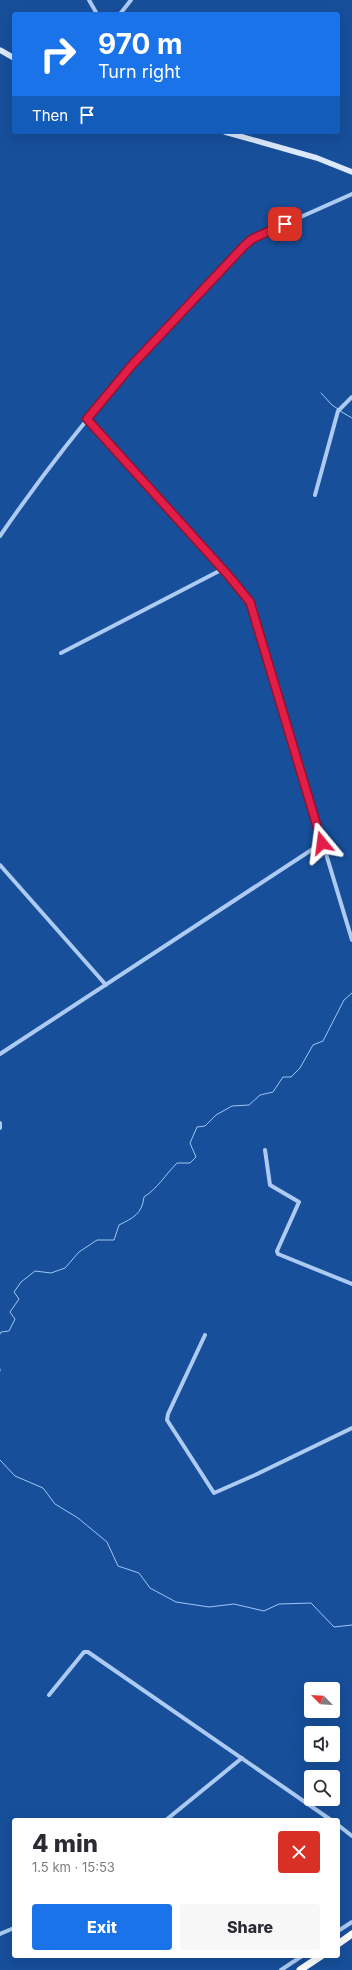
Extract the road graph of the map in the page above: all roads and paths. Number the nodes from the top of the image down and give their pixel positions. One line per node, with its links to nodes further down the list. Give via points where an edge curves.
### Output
1 (88, 0): 3 (street)
2 (131, 0): 4 (street)
3 (96, 12)
4 (122, 12)
5 (0, 50): 6 (street)
6 (12, 56)
7 (232, 134): 8 (street, via 317,158)
8 (352, 172)
9 (352, 194): 11 (street, via 248,242 132,365)
10 (352, 397): 12 (street, via 338,411)
11 (87, 419): 13 (street); 14 (street)
12 (315, 495)
13 (0, 536)
14 (223, 569): 15 (street); 16 (street, via 253,608)
15 (61, 653)
16 (322, 843): 18 (street); 19 (street)
17 (0, 865): 19 (street)
18 (352, 940)
19 (106, 986): 20 (street)
20 (0, 1054)
21 (0, 1122): 22 (street)
22 (0, 1128)
23 (265, 1150): 24 (street, via 270,1185 299,1202 277,1250 278,1254)
24 (352, 1284)
25 (205, 1335): 26 (street, via 167,1420 214,1493)
26 (352, 1428)
27 (49, 1695): 28 (street, via 86,1651)
28 (242, 1758): 29 (street); 30 (street)
29 (168, 1818)
30 (328, 1818)
31 (340, 1827): 32 (street)
32 (352, 1836)
33 (352, 1922): 35 (street)
34 (12, 1929): 36 (street)
35 (340, 1930)
36 (0, 1934)
37 (352, 1934): 38 (highway)
38 (340, 1943)
39 (299, 1958): 41 (street)
40 (318, 1958): 42 (highway)
41 (281, 1970)
42 (300, 1970)

